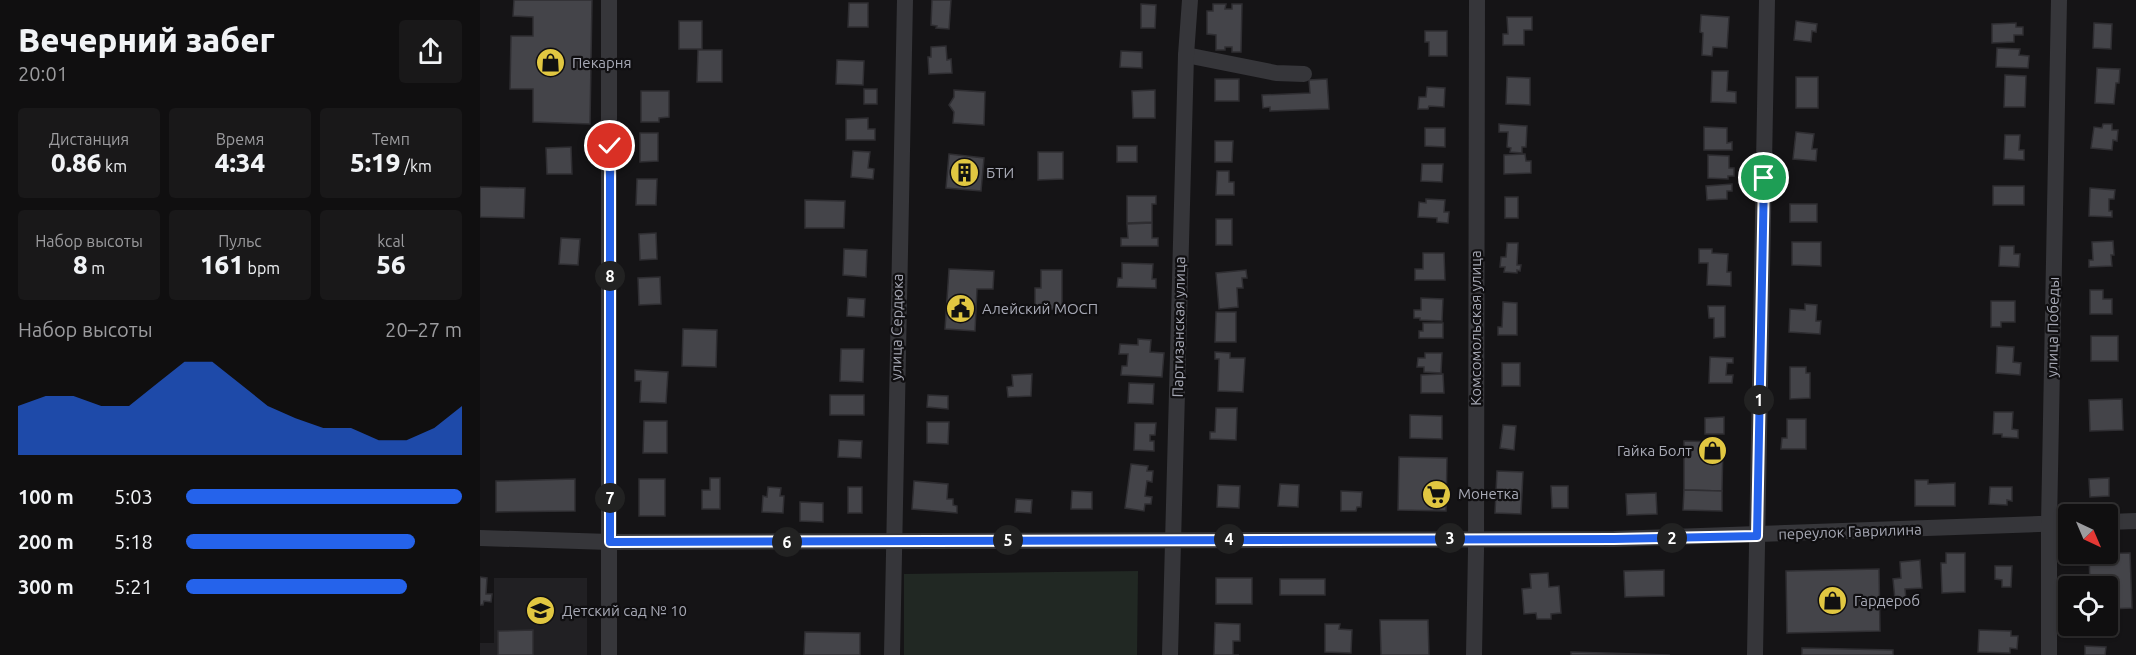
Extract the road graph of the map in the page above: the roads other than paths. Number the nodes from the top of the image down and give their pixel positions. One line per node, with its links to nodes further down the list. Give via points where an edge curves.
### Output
1 (609, 0): 18 (street)
2 (905, 0): 17 (street, улица Сердюка)
3 (1190, 0): 7 (street, Партизанская улица)
4 (1477, 0): 15 (street, Комсомольская улица)
5 (1767, 0): 13 (street)
6 (2059, 0): 11 (street, улица Победы)
7 (1186, 55): 8 (street, via 1276,73); 16 (street, Партизанская улица)
8 (1304, 74)
9 (2136, 521): 10 (street)
10 (2118, 522)
11 (2049, 524): 12 (street, переулок Гаврилина); 13 (street, переулок Гаврилина); 24 (street, улица Победы)
12 (2058, 524)
13 (1757, 536): 15 (street, переулок Гаврилина); 23 (street)
14 (480, 538): 18 (street, переулок Гаврилина)
15 (1476, 538): 16 (street, переулок Гаврилина); 22 (street, Комсомольская улица)
16 (1174, 539): 17 (street, переулок Гаврилина); 21 (street, Партизанская улица)
17 (893, 541): 18 (street, переулок Гаврилина); 20 (street, улица Сердюка)
18 (610, 542): 19 (street)
19 (609, 655)
20 (892, 655)
21 (1170, 655)
22 (1474, 655)
23 (1755, 655)
24 (2049, 655)

